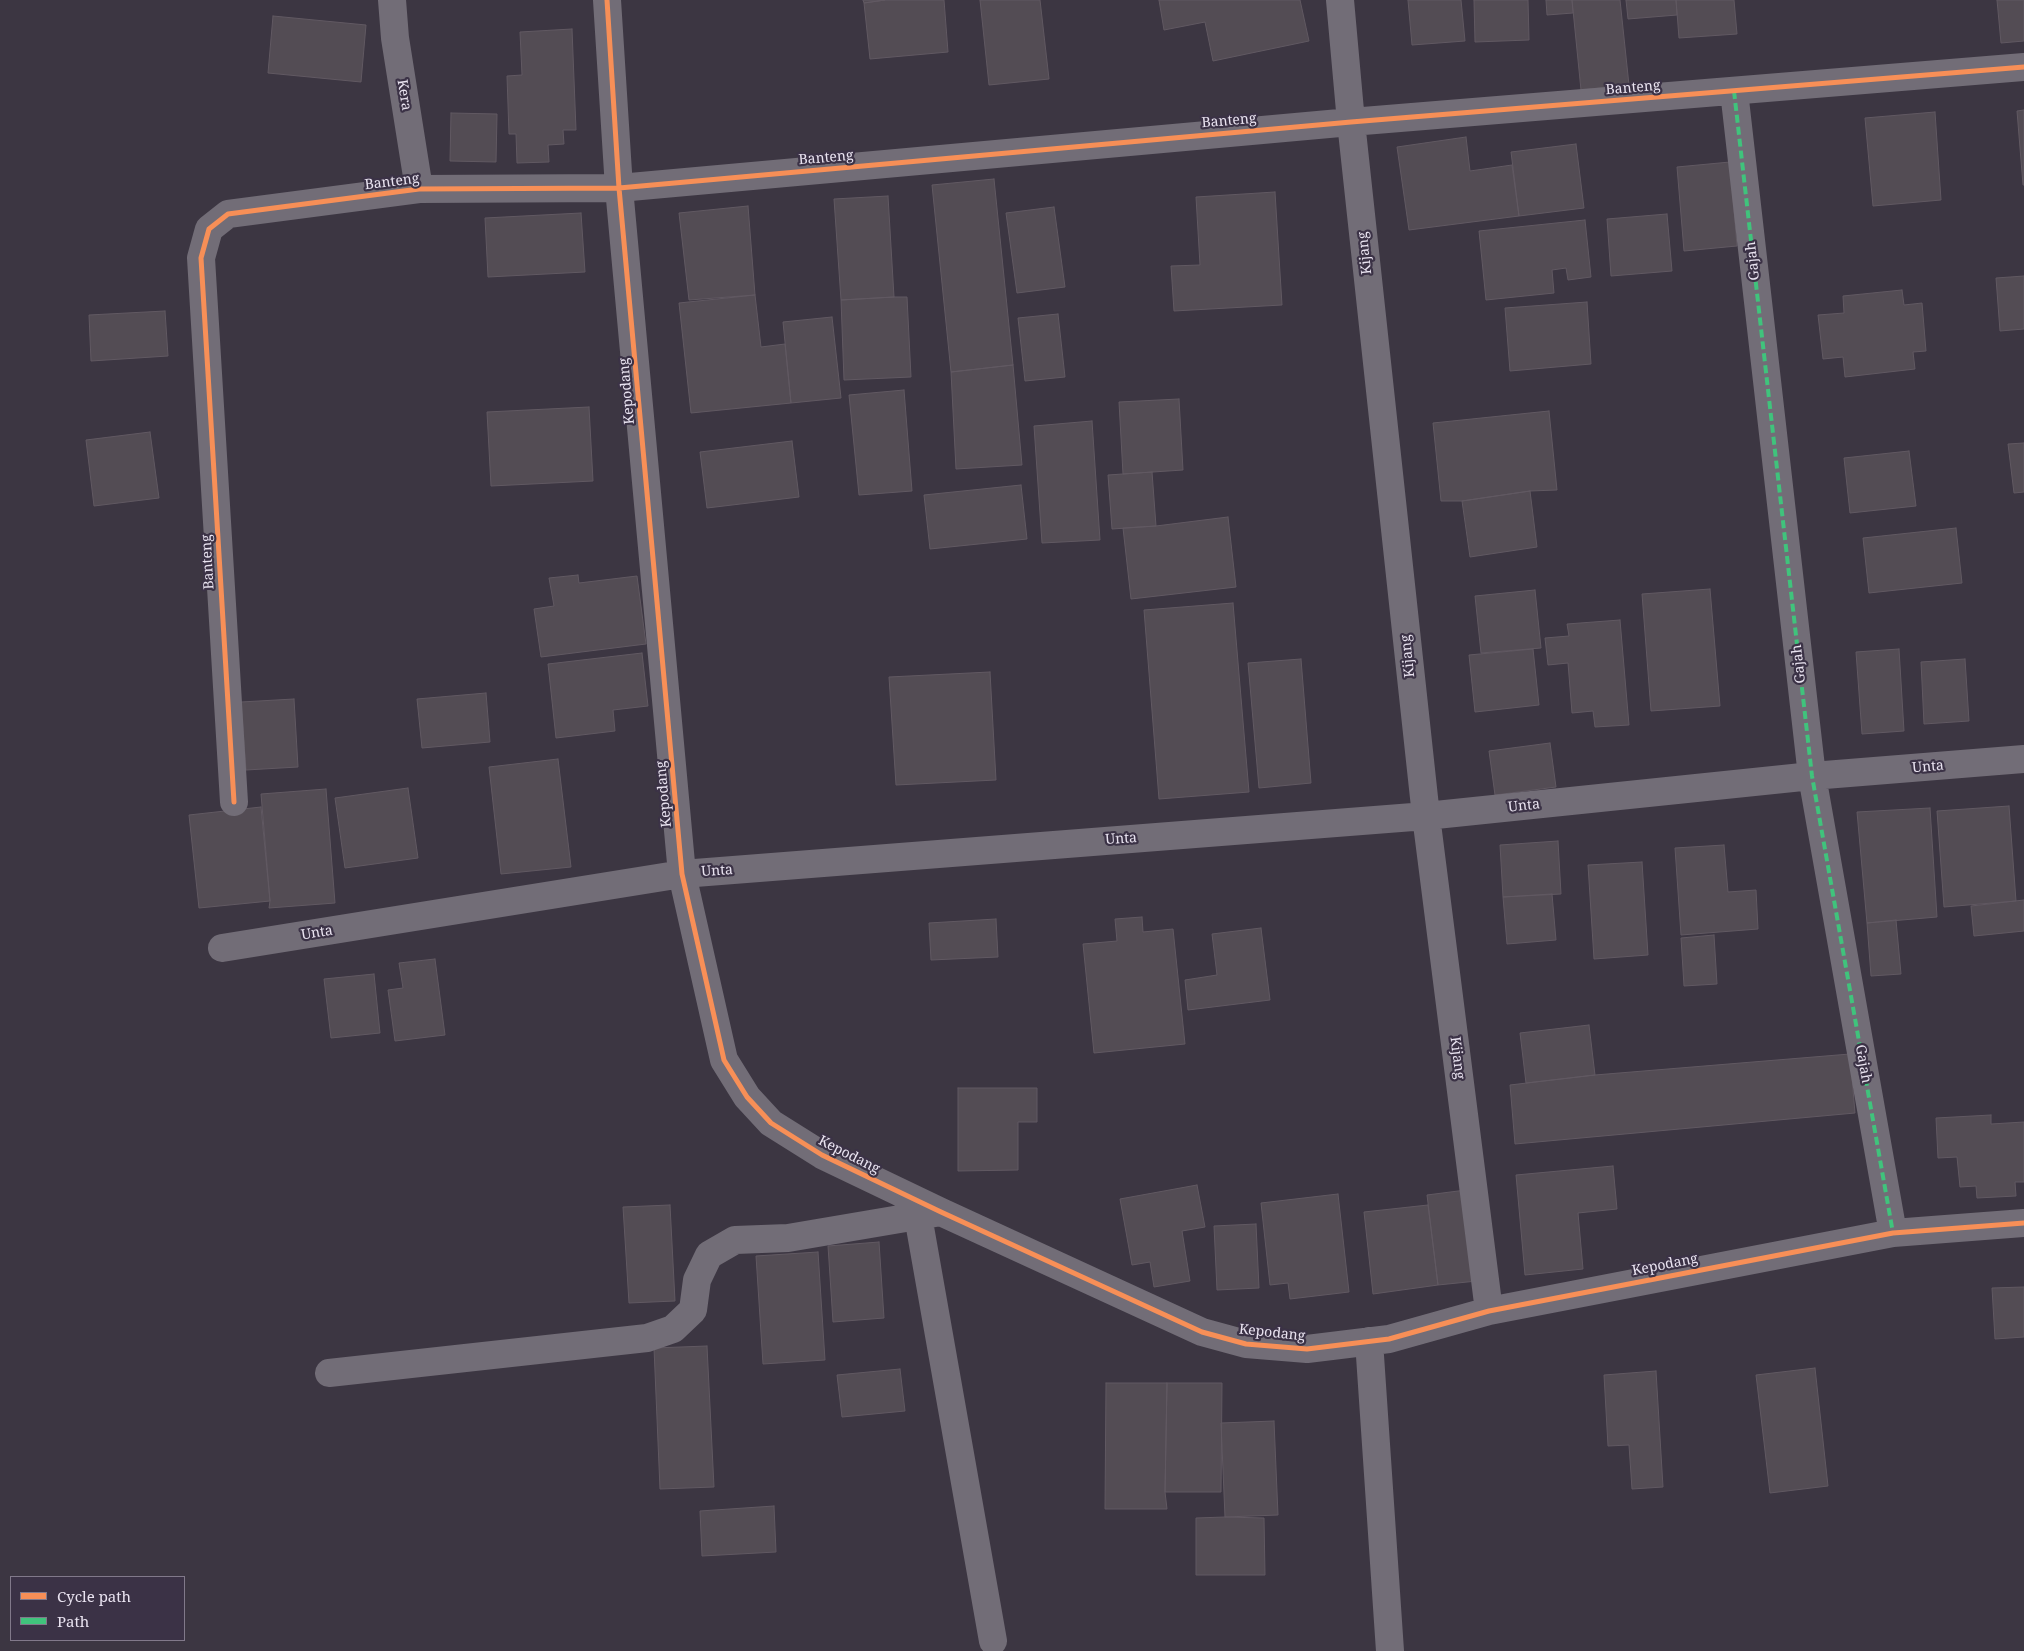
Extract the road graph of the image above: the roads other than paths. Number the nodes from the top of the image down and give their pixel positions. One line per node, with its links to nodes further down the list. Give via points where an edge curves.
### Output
1 (392, 0): 8 (street, Kera)
2 (607, 0): 7 (street, Kepodang)
3 (1340, 0): 6 (street, Kijang)
4 (2024, 67): 5 (street, Banteng)
5 (1734, 91): 6 (street, Banteng); 10 (street, Gajah)
6 (1351, 122): 7 (street, Banteng); 12 (street, Kijang)
7 (619, 188): 8 (street, Banteng); 13 (street, Kepodang)
8 (419, 189): 11 (street, Banteng, via 228,214 209,228 201,258)
9 (2024, 760): 10 (street, Unta)
10 (1812, 776): 12 (street, Unta); 17 (street, Gajah)
11 (234, 802)
12 (1426, 816): 13 (street, Unta); 18 (street, Kijang)
13 (682, 874): 14 (street, Unta); 15 (street, Kepodang, via 724,1060 747,1096 771,1123)
14 (222, 948)
15 (930, 1214): 19 (street, Kepodang, via 1202,1332 1246,1344 1307,1349); 20 (street, via 788,1238 735,1240 708,1255 697,1280 693,1310 674,1329 647,1338); 21 (street)
16 (2024, 1223): 17 (street, Kepodang)
17 (1893, 1233): 18 (street, Kepodang)
18 (1489, 1310): 19 (street, Kepodang, via 1389,1339)
19 (1369, 1341): 22 (street)
20 (329, 1373)
21 (992, 1640)
22 (1390, 1651)

